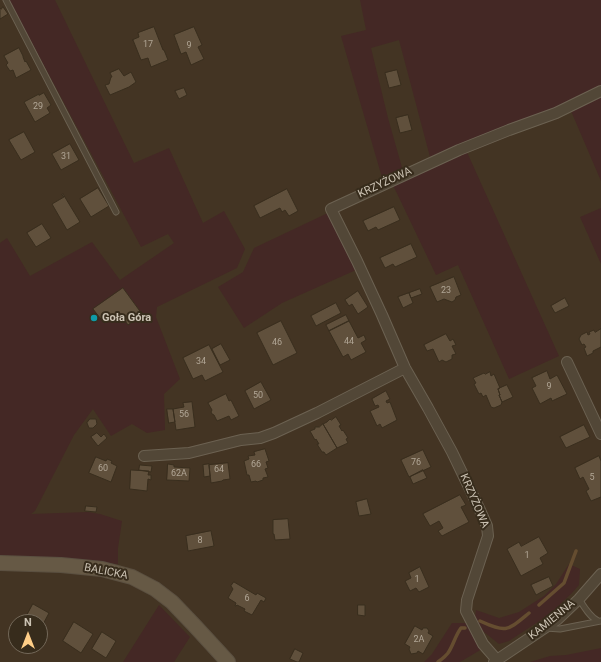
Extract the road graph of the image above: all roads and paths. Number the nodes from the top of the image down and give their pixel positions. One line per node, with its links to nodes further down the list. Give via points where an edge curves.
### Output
1 (6, 0): 3 (lane)
2 (601, 91): 5 (street, KRZYŻOWA, via 556,113 459,150 331,209)
3 (116, 212)
4 (567, 362): 6 (street)
5 (405, 368): 7 (street, via 274,434 189,453); 13 (street, KRZYŻOWA, via 452,452 487,526 488,536 467,600 466,611 483,644)
6 (601, 434)
7 (144, 456)
8 (0, 562): 14 (street, BALICKA, via 96,568 132,577 155,589 172,602)
9 (601, 574): 10 (street, KAMIENNA)
10 (579, 599): 11 (lane, via 594,619); 12 (street, KAMIENNA)
11 (600, 621): 12 (lane, via 560,629)
12 (545, 628): 13 (street, KAMIENNA)
13 (496, 661)
14 (228, 662)

